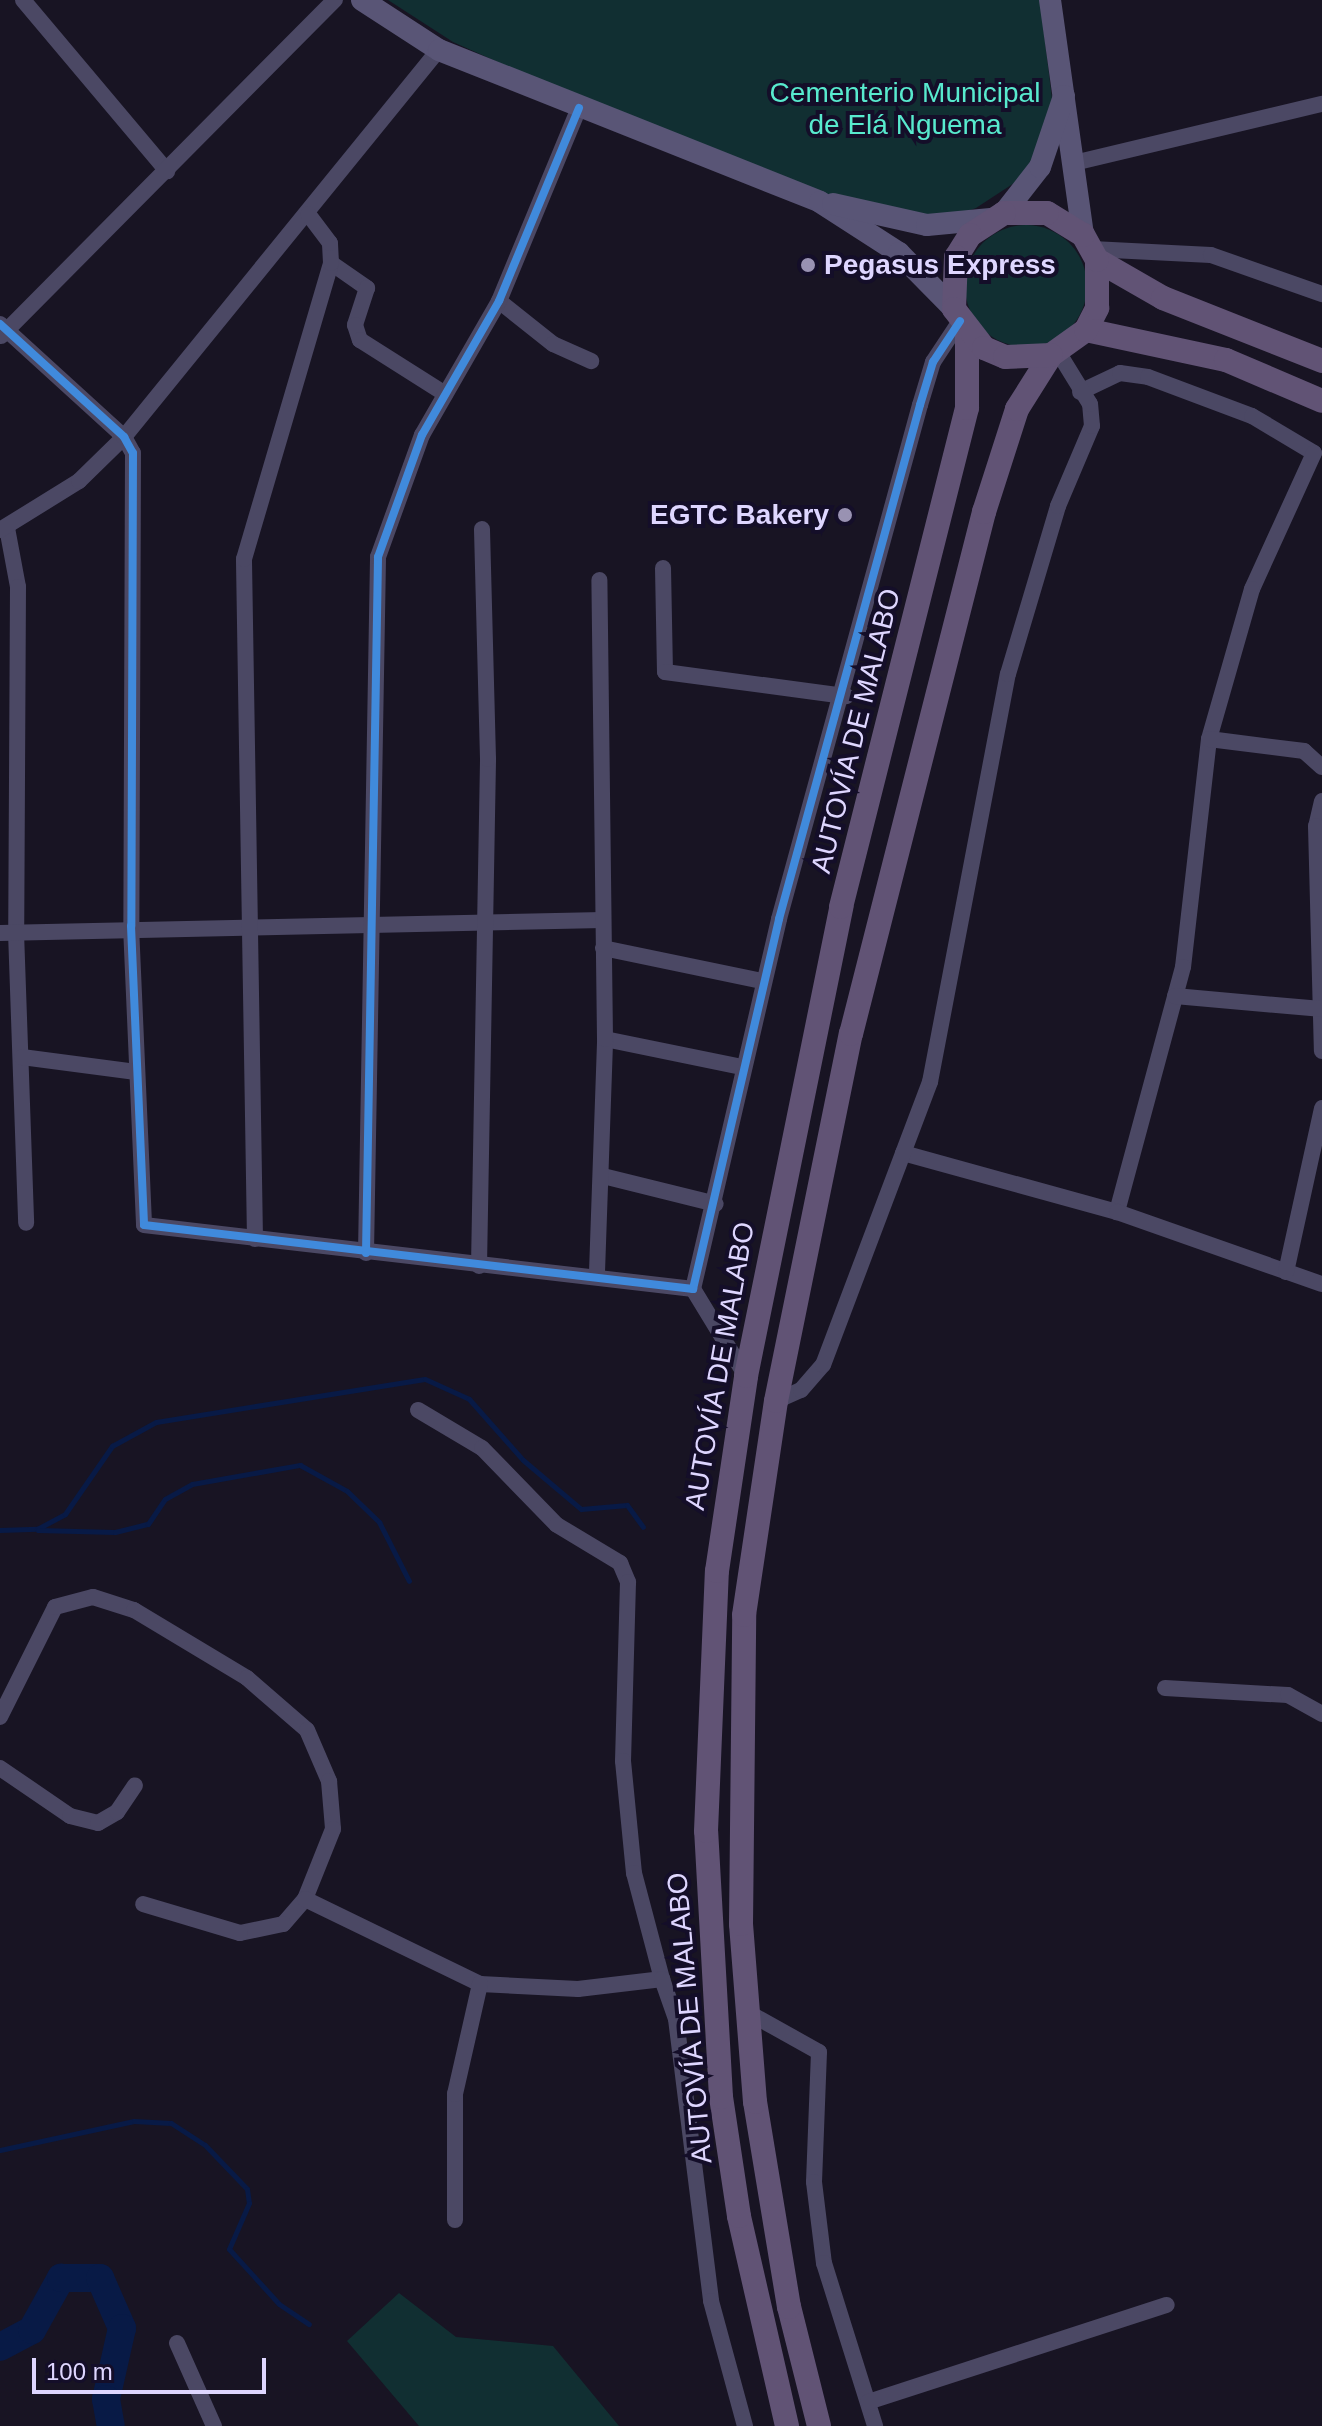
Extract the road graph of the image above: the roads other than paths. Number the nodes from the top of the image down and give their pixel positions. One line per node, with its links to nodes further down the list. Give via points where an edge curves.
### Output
1 (23, 0): 10 (street)
2 (335, 0): 10 (street)
3 (362, 0): 5 (main road)
4 (1050, 0): 6 (main road)
5 (439, 50): 8 (main road); 12 (street)
6 (1067, 87): 9 (main road); 13 (main road, via 1040,167)
7 (1322, 104): 9 (street)
8 (579, 108): 11 (main road); 17 (street)
9 (1078, 162): 14 (main road)
10 (167, 171): 19 (street)
11 (820, 202): 13 (main road, via 927,225); 18 (main road, via 899,253)
12 (308, 214): 15 (street, via 330,243); 27 (street)
13 (997, 216): 14 (main road, via 1047,213); 18 (main road, via 956,257)
14 (1091, 248): 16 (street, via 1211,255); 20 (main road, via 1097,308); 23 (main road, via 1163,298)
15 (331, 263): 25 (street, via 367,288 355,325 360,340); 41 (street, via 244,559)
16 (1322, 294)
17 (499, 301): 22 (street, via 553,344); 25 (street)
18 (960, 321): 21 (main road, via 1005,357); 33 (street, via 933,362); 65 (main road, AUTOVÍA DE MALABO, via 967,408 841,907)
19 (2, 330): 27 (street)
20 (1086, 330): 21 (main road); 26 (main road, via 1226,360)
21 (1055, 354): 24 (street); 66 (main road, AUTOVÍA DE MALABO, via 1017,409 1002,452 914,775)
22 (591, 361)
23 (1322, 361)
24 (1080, 392): 28 (street, via 1120,373 1148,377 1252,416); 53 (street, via 1094,414 1092,426 1058,506 1008,674 936,1061)
25 (445, 394): 39 (street, via 396,497 378,557)
26 (1322, 401)
27 (124, 437): 29 (street, via 79,481); 40 (street, via 135,485)
28 (1318, 455): 34 (street, via 1252,589)
29 (4, 529): 42 (street, via 18,587)
30 (482, 529): 37 (street)
31 (663, 568): 33 (street, via 661,658 675,679)
32 (599, 580): 38 (street)
33 (846, 696): 44 (street)
34 (1209, 739): 35 (street, via 1304,751); 45 (street)
35 (1322, 767)
36 (1322, 801): 46 (street)
37 (486, 920): 38 (street); 39 (street); 60 (street)
38 (603, 920): 43 (street)
39 (370, 924): 41 (street); 59 (street)
40 (131, 926): 41 (street); 42 (street); 51 (street)
41 (254, 926): 58 (street)
42 (8, 932): 49 (street)
43 (603, 948): 44 (street); 47 (street)
44 (763, 981): 50 (street)
45 (1175, 996): 46 (street); 56 (street)
46 (1321, 1009): 48 (street)
47 (605, 1039): 50 (street); 54 (street)
48 (1322, 1051)
49 (22, 1057): 51 (street); 57 (street)
50 (741, 1067): 55 (street)
51 (136, 1072): 58 (street, via 144,1225)
52 (1322, 1108): 62 (street)
53 (903, 1153): 56 (street); 66 (street, via 823,1365 801,1390)
54 (603, 1176): 55 (street); 61 (street)
55 (716, 1204): 64 (street)
56 (1117, 1212): 62 (street)
57 (26, 1223)
58 (255, 1239): 59 (street)
59 (366, 1253): 60 (street)
60 (479, 1266): 61 (street)
61 (597, 1272): 64 (street)
62 (1286, 1272): 63 (street)
63 (1322, 1284)
64 (693, 1289): 65 (street)
65 (746, 1376): 84 (main road, AUTOVÍA DE MALABO, via 717,1571 706,1831 721,2097 739,2216)
66 (776, 1401): 77 (main road, AUTOVÍA DE MALABO, via 744,1615 741,1924)
67 (418, 1410): 75 (street, via 482,1448 557,1525 620,1563 628,1582 623,1761 631,1845)
68 (1165, 1688): 69 (street, via 1288,1695)
69 (1322, 1714)
70 (0, 1717): 73 (street, via 55,1607 93,1597 134,1610 275,1696 307,1730 329,1781 333,1829)
71 (0, 1768): 72 (street, via 70,1816 98,1823 117,1812)
72 (135, 1785)
73 (305, 1899): 74 (street, via 283,1924 256,1934); 76 (street)
74 (143, 1904)
75 (662, 1979): 76 (street, via 578,1989); 83 (street, via 676,2019 687,2159 711,2301)
76 (480, 1984): 78 (street, via 455,2094)
77 (749, 2013): 81 (street, via 819,2052 816,2206 824,2263); 85 (main road, AUTOVÍA DE MALABO, via 755,2102 784,2276)
78 (455, 2220)
79 (1167, 2305): 81 (street)
80 (177, 2343): 82 (street)
81 (868, 2402): 86 (street)
82 (214, 2426)
83 (745, 2426)
84 (787, 2426)
85 (819, 2426)
86 (875, 2426)

